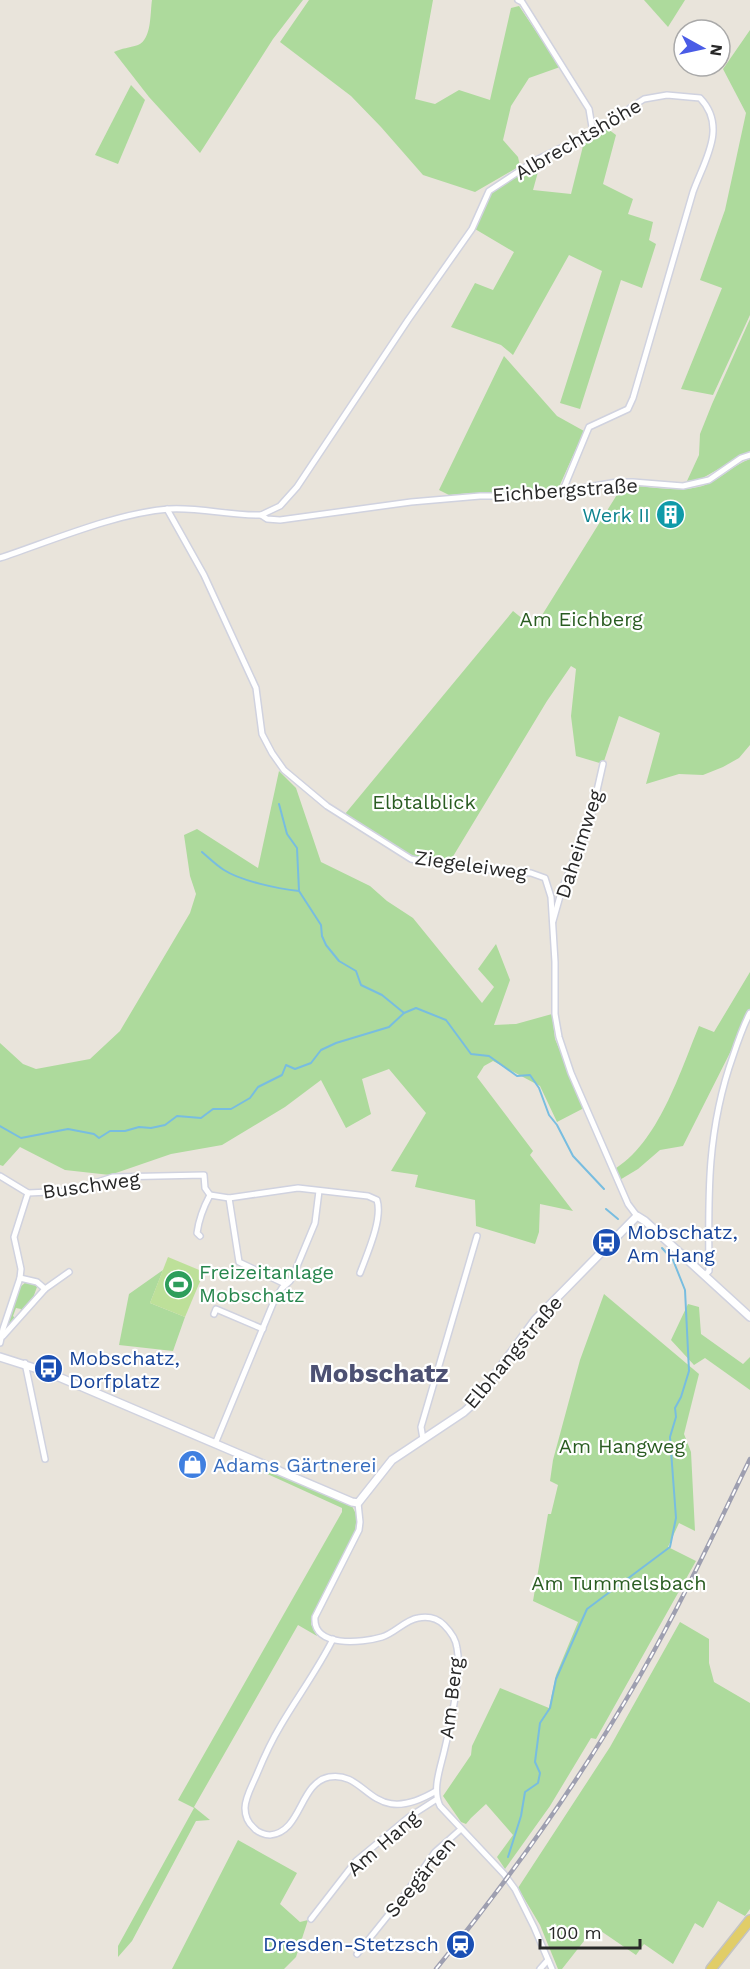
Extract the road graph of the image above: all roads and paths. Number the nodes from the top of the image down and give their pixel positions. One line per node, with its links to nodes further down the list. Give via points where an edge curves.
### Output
1 (518, 0): 2 (street, via 589,109)
2 (593, 133): 4 (street, Albrechtshöhe, via 644,99 683,95 700,98 708,107 713,144 693,192 633,398 628,409 589,427); 6 (street, Albrechtshöhe, via 536,160 489,191 472,229 297,487 280,506)
3 (750, 455): 4 (street, Eichbergstraße, via 709,480 683,486 625,482)
4 (563, 490): 6 (street, Eichbergstraße, via 411,502 280,520)
5 (167, 509): 6 (street, Eichbergstraße); 7 (street, Eichbergstraße, via 135,515); 9 (street, Ziegeleiweg, via 204,575 256,688 262,734 284,770 327,806 411,859 540,875 549,887)
6 (261, 515)
7 (0, 558)
8 (603, 764): 9 (street, Daheimweg, via 591,817)
9 (553, 922): 16 (street, Ziegeleiweg, via 559,1037 628,1204)
10 (750, 1013): 21 (street, via 728,1071 714,1129 709,1164 709,1270)
11 (0, 1176): 13 (street, Buschweg)
12 (319, 1191): 15 (street, via 286,1189); 20 (street, via 377,1200 375,1227); 23 (street, via 315,1223 293,1276)
13 (28, 1193): 14 (street, Buschweg, via 70,1191 113,1177 204,1175); 22 (street, Buschweg, via 14,1237)
14 (210, 1195): 15 (street); 17 (street, via 198,1223)
15 (229, 1198): 23 (street, via 239,1262)
16 (637, 1216): 21 (street); 31 (street, Elbhangstraße, via 535,1320 475,1402)
17 (200, 1236)
18 (477, 1236): 31 (street, via 421,1427)
19 (69, 1272): 24 (street)
20 (360, 1274)
21 (705, 1275): 26 (street)
22 (20, 1278): 24 (street, via 37,1282); 28 (street)
23 (285, 1284): 27 (street)
24 (45, 1289): 28 (street)
25 (214, 1314): 27 (street, via 216,1309)
26 (750, 1317)
27 (263, 1329): 32 (street)
28 (1, 1340)
29 (0, 1357): 30 (street)
30 (25, 1364): 32 (street); 33 (street)
31 (423, 1439): 34 (street, Elbhangstraße, via 387,1465)
32 (215, 1444): 34 (street)
33 (45, 1459)
34 (358, 1503): 35 (street, via 360,1522 356,1538 315,1617 320,1634)
35 (333, 1640): 36 (street, Am Berg, via 381,1637 421,1617 436,1619 450,1632 457,1648 457,1666); 36 (street, via 268,1748 245,1806 247,1820 267,1836 280,1833 314,1785 327,1778 351,1781 373,1798 398,1805)
36 (436, 1791): 37 (street, Am Berg)
37 (437, 1799): 38 (street); 39 (street, Am Hang, via 356,1862)
38 (461, 1829): 41 (street, Seegärten, via 435,1852); 42 (street, via 515,1889)
39 (311, 1919)
40 (750, 1920): 45 (main road)
41 (357, 1954)
42 (548, 1960): 43 (street); 44 (street)
43 (540, 1969)
44 (552, 1969)
45 (711, 1969)

